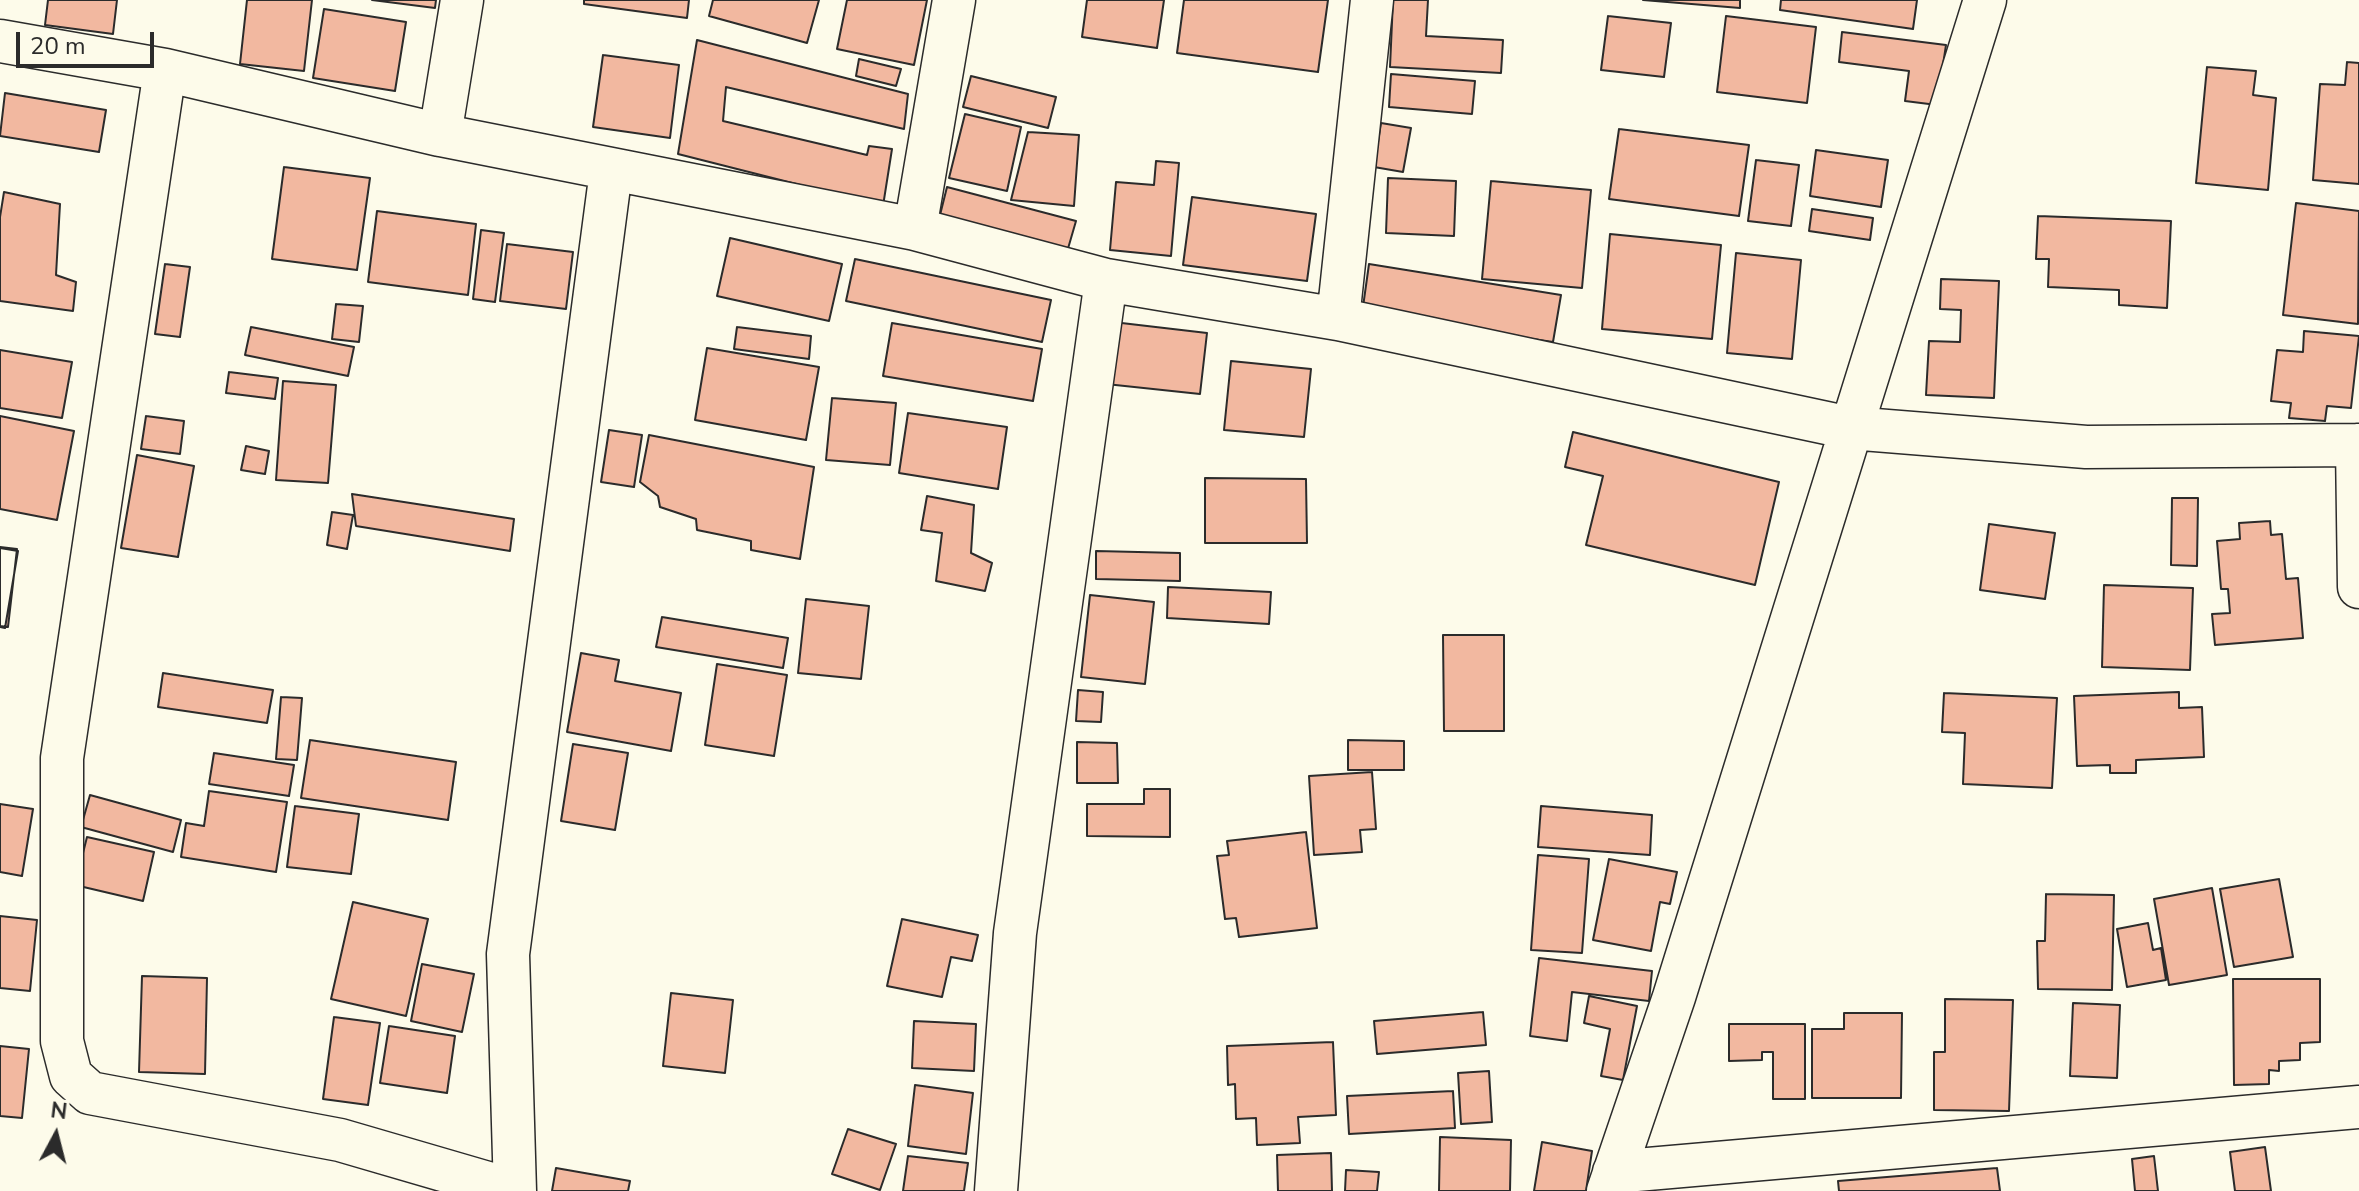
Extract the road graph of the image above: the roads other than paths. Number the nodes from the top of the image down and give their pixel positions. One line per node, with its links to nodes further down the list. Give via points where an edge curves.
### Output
1 (462, 0): 7 (street)
2 (954, 0): 9 (street)
3 (1372, 0): 11 (street)
4 (1985, 0): 12 (street)
5 (0, 41): 6 (street)
6 (165, 70): 7 (street); 17 (street, via 62,758 62,1041 71,1076 90,1093 340,1140)
7 (440, 135): 8 (street)
8 (611, 171): 9 (street); 17 (street, via 508,954)
9 (915, 229): 10 (street)
10 (1106, 280): 11 (street); 18 (street, via 1015,933)
11 (1338, 319): 12 (street)
12 (1850, 428): 13 (street, via 2086,447); 16 (street, via 1679,982)
13 (2358, 445): 14 (street)
14 (2359, 587)
15 (2359, 1107): 16 (street)
16 (1611, 1182)
17 (515, 1191)
18 (996, 1191)

